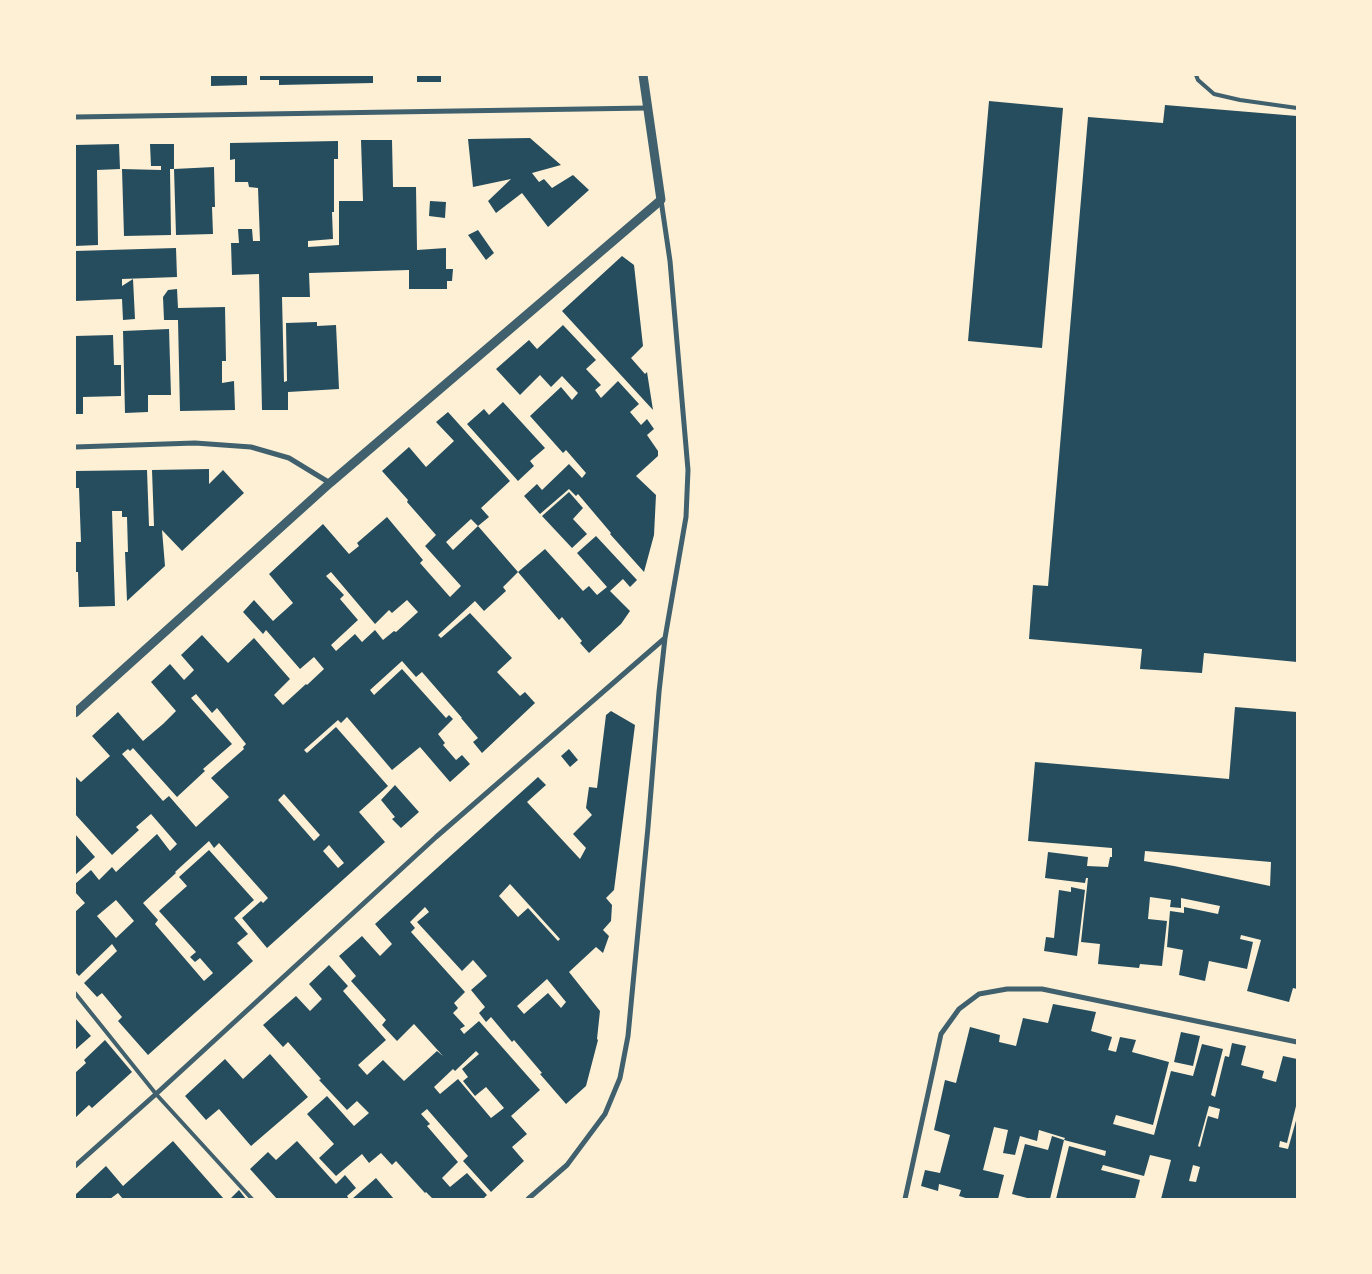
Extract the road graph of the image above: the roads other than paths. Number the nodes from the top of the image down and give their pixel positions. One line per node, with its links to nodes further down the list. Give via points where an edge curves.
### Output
1 (643, 75): 3 (street)
2 (1196, 75): 4 (lane, via 1214,94)
3 (647, 108): 5 (street); 6 (street)
4 (1297, 108)
5 (75, 117)
6 (661, 200): 8 (street); 9 (street, via 670,261 688,470 686,517)
7 (75, 447): 8 (street, via 195,443 252,447 289,458)
8 (330, 483): 10 (street)
9 (665, 638): 13 (street, via 436,837); 16 (street, via 628,1036 620,1078 605,1114 567,1165)
10 (75, 713)
11 (75, 992): 13 (lane)
12 (1297, 1042): 17 (street, via 1042,989 1007,989 979,994 959,1009 941,1034)
13 (156, 1094): 14 (street); 15 (lane)
14 (75, 1166)
15 (252, 1199)
16 (528, 1199)
17 (905, 1199)

